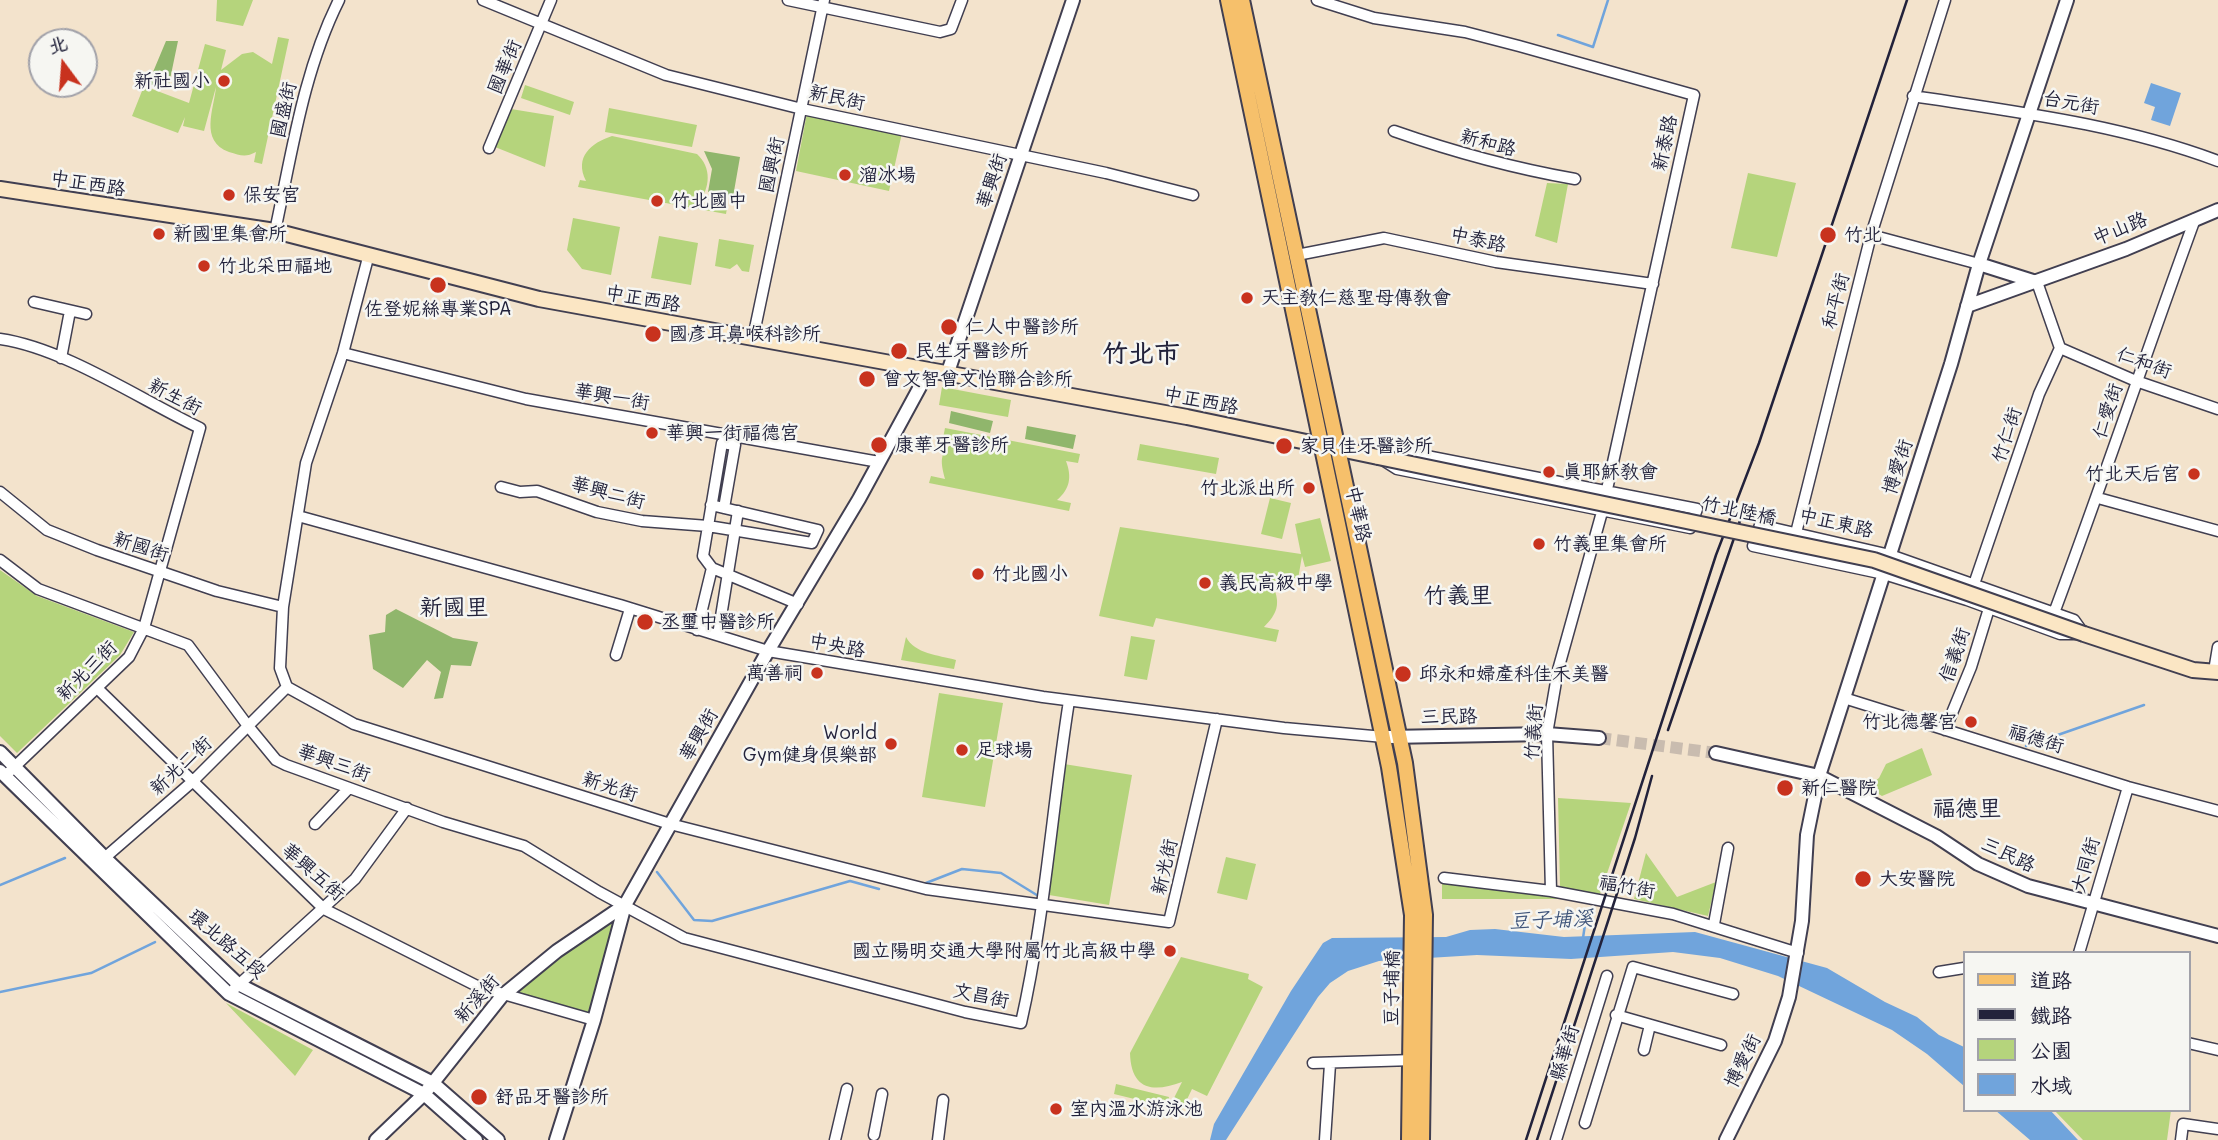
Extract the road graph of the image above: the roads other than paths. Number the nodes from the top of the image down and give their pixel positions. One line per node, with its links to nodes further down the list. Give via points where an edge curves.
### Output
1 (339, 0): 26 (street, 國盛街, via 309,79)
2 (483, 0): 13 (street, 新民街)
3 (551, 0): 13 (street, 國華街)
4 (788, 0): 12 (street)
5 (962, 0): 12 (street, via 951,29 940,32)
6 (1073, 0): 19 (street, 華興街)
7 (1228, 0): 46 (main road, 中華路)
8 (1242, 0): 29 (main road, 中華路)
9 (1317, 0): 32 (street, 新泰路, via 1374,18 1465,32 1694,95)
10 (1945, 0): 14 (street, 和平街)
11 (2067, 0): 16 (street, 博愛街)
12 (824, 3): 15 (street, 國興街)
13 (542, 24): 15 (street, 新民街, via 666,75); 18 (street, 國華街)
14 (1913, 96): 16 (street, 台元街); 27 (street, 和平街)
15 (802, 109): 19 (street, 新民街); 38 (street, 國興街)
16 (2028, 113): 20 (street, 台元街, via 2096,124); 30 (street, 博愛街)
17 (1394, 131): 21 (street, 新和路, via 1514,169)
18 (489, 148)
19 (1021, 156): 23 (street, 新民街); 43 (street, 華興街)
20 (2218, 161)
21 (1575, 179)
22 (0, 189): 26 (main road, 中正西路)
23 (1193, 195)
24 (2218, 210): 25 (street, 中山路)
25 (2195, 219): 31 (street, 中山路); 44 (street, 仁愛街)
26 (275, 231): 28 (main road, 中正西路)
27 (1871, 235): 30 (street); 61 (street, 和平街)
28 (369, 254): 38 (main road, 中正西路, via 539,299); 40 (street)
29 (1297, 255): 32 (street, 中泰路, via 1384,239 1496,262); 46 (main road, 中華路)
30 (1979, 264): 31 (street); 34 (street, 博愛街)
31 (2036, 282): 34 (street, 中山路); 39 (street)
32 (1653, 284): 51 (street, 新泰路)
33 (34, 302): 35 (street)
34 (1967, 306): 64 (street, 博愛街)
35 (70, 311): 36 (street); 41 (street)
36 (86, 314)
37 (0, 338): 41 (street, 新生街)
38 (753, 338): 42 (main road, 中正西路)
39 (2060, 348): 44 (street, 仁和街); 70 (street, 竹仁街, via 2039,394)
40 (343, 353): 48 (street, 華興一街, via 526,399); 57 (street, via 306,463)
41 (61, 358): 67 (street, 新生街, via 200,428)
42 (928, 372): 43 (main road, 中正西路); 48 (street, 華興街)
43 (947, 375): 46 (main road, 中正西路)
44 (2136, 381): 45 (street, 仁和街); 52 (street, 仁愛街)
45 (2218, 409)
46 (1330, 445): 47 (main road); 94 (main road, 中華路)
47 (1378, 457): 51 (street, via 1401,451); 56 (street, via 1397,469); 80 (main road, 竹北陸橋, bridge, via 1874,560)
48 (879, 463): 63 (street, 華興街)
49 (501, 487): 58 (street, 華興二街, via 537,491 630,519)
50 (0, 492): 67 (street, 新國街, via 47,530)
51 (1606, 494): 56 (street, 竹義街); 56 (street, via 1697,509 1690,528)
52 (2098, 498): 60 (street); 77 (street, 仁愛街)
53 (711, 505): 54 (street); 54 (street, via 722,443 735,445); 58 (street)
54 (724, 508): 55 (street)
55 (738, 511): 59 (street); 62 (street, via 818,530)
56 (1602, 512): 93 (street, 竹義街, via 1558,670)
57 (298, 516): 74 (street); 76 (street, 中央路)
58 (708, 526): 59 (street, 華興二街); 66 (street, via 703,556)
59 (736, 529): 62 (street, 華興二街, via 812,543); 68 (street)
60 (2218, 531)
61 (1796, 533): 64 (street, 中正東路); 69 (street, 中正東路, via 1760,525 1753,546)
62 (815, 536): 63 (street)
63 (833, 544): 73 (street, 華興街)
64 (1890, 555): 69 (street, 博愛街); 70 (street, 中正東路)
65 (0, 560): 78 (street, 華興三街, via 38,589)
66 (712, 568): 68 (street); 79 (street)
67 (160, 571): 74 (street, 新國街, via 239,598); 78 (street, 新光三街)
68 (726, 574): 73 (street); 81 (street)
69 (1884, 574): 72 (street, 中正東路); 88 (street, 博愛街)
70 (1975, 584): 71 (street, 中正東路); 72 (street, 竹仁街)
71 (1995, 592): 75 (street, 信義街); 77 (street, 中正東路)
72 (1968, 600): 75 (street, 中正東路)
73 (798, 604): 83 (street, 華興街)
74 (283, 607): 86 (street, via 280,668)
75 (1989, 608): 80 (street, 中正東路, via 2060,634); 92 (street, 信義街)
76 (630, 609): 79 (street, 中央路); 84 (street)
77 (2053, 613): 80 (street, 中正東路, via 2074,620)
78 (144, 628): 87 (street, 新光三街, via 129,657); 91 (street, 華興三街, via 188,645)
79 (697, 630): 81 (street, 中央路)
80 (2084, 634): 85 (main road, 中正東路, via 2193,670)
81 (718, 635): 83 (street, 中央路)
82 (2218, 647): 85 (street)
83 (768, 651): 89 (street, 中央路); 107 (street, 華興街)
84 (616, 656)
85 (2216, 672)
86 (287, 687): 91 (street, 新光二街); 107 (street, 新光街, via 354,724)
87 (97, 688): 98 (street, 新光三街); 101 (street, 華興五街)
88 (1844, 698): 92 (street, 福德街); 100 (street, 博愛街)
89 (1069, 701): 90 (street, 中央路); 112 (street, 文昌街)
90 (1217, 719): 94 (street, 中央路); 112 (street, 新光街, via 1170,922)
91 (248, 726): 101 (street, 新光二街); 103 (street, 華興三街, via 276,760)
92 (1945, 730): 102 (street, 福德街)
93 (1547, 734): 94 (street, 三民路); 95 (street, 三民路); 111 (street, 竹義街)
94 (1392, 736): 116 (main road, 中華路)
95 (1599, 738)
96 (0, 752): 98 (street, 環北路五段)
97 (1716, 753): 100 (street, 三民路)
98 (14, 765): 99 (street, 新光三街); 109 (street, 環北路五段)
99 (2, 773): 109 (street, 環北路五段)
100 (1819, 776): 113 (street, 三民路, via 1936,836 1978,864 2028,886); 120 (street, 博愛街, via 1807,835)
101 (192, 782): 109 (street, 新光二街); 115 (street, 華興五街)
102 (2128, 787): 105 (street, 福德街); 113 (street, 大同街)
103 (349, 788): 104 (street, 華興三街); 106 (street)
104 (407, 808): 114 (street, 華興三街, via 524,846); 115 (street, via 355,879)
105 (2218, 811)
106 (314, 824)
107 (670, 824): 112 (street, 新光街, via 926,889); 114 (street, 華興街)
108 (1728, 848): 117 (street)
109 (100, 862): 124 (street, 環北路五段); 125 (street, 環北路五段)
110 (1444, 878): 111 (street, 福竹街)
111 (1551, 891): 117 (street, 福竹街)
112 (1043, 902): 114 (street, 文昌街, via 1021,1023 684,937)
113 (2094, 903): 118 (street, 三民路); 119 (street, 大同街)
114 (625, 905): 127 (street, 新溪街); 129 (street, 華興街)
115 (324, 909): 124 (street); 127 (street, 華興五街)
116 (1418, 915): 135 (main road, 豆子埔橋)
117 (1714, 924): 120 (street, 福竹街)
118 (2218, 936)
119 (2080, 951)
120 (1798, 953): 156 (street, 博愛街, via 1775,1041)
121 (1962, 968): 122 (street)
122 (1938, 972)
123 (1607, 976): 155 (street, 縣華街)
124 (238, 984): 125 (street); 138 (street, 環北路五段)
125 (229, 994): 140 (street, 環北路五段)
126 (1733, 994): 128 (street, via 1633,967)
127 (502, 996): 129 (street, 華興五街); 138 (street, 新溪街)
128 (1616, 1015): 130 (street); 143 (street)
129 (594, 1020): 149 (street, 華興街)
130 (1650, 1025): 132 (street); 133 (street)
131 (2190, 1044): 134 (street)
132 (1721, 1045)
133 (1644, 1050)
134 (2218, 1050)
135 (1416, 1059): 137 (street); 153 (main road); 154 (main road)
136 (1313, 1063): 137 (street)
137 (1330, 1064): 152 (street)
138 (433, 1083): 140 (street, 新溪街); 148 (street, 環北路五段)
139 (847, 1089): 150 (street)
140 (424, 1094): 146 (street, 新溪街); 147 (street, 環北路五段)
141 (882, 1094): 145 (street)
142 (943, 1100): 151 (street)
143 (1585, 1123)
144 (2218, 1129): 157 (street, via 2183,1124)
145 (874, 1135)
146 (376, 1140)
147 (476, 1140)
148 (498, 1140)
149 (556, 1140)
150 (835, 1140)
151 (937, 1140)
152 (1325, 1140)
153 (1409, 1140)
154 (1422, 1140)
155 (1556, 1140)
156 (1726, 1140)
157 (2181, 1140)

